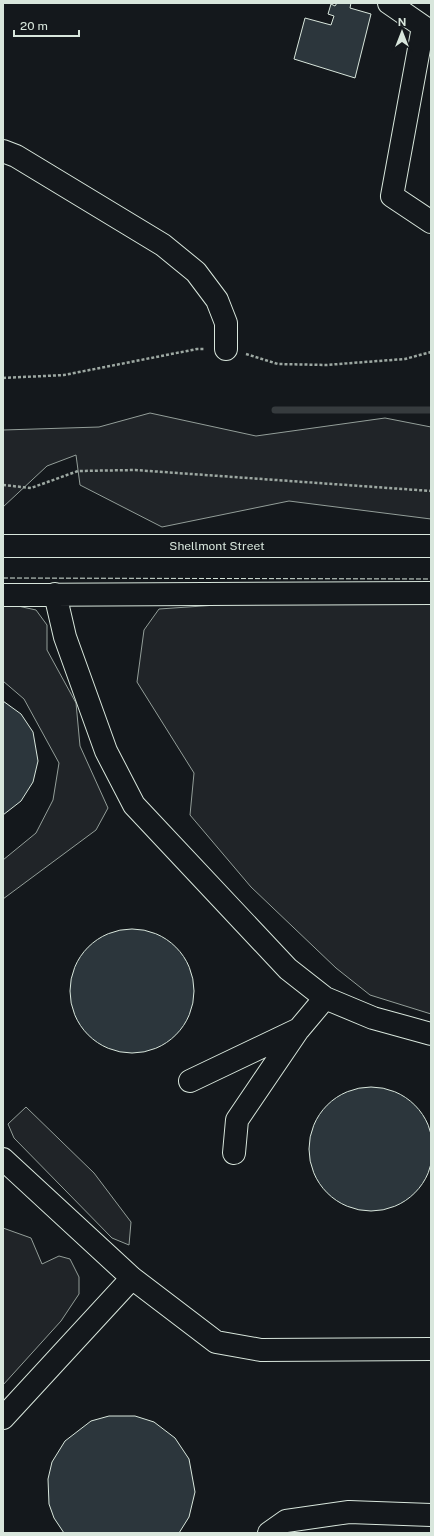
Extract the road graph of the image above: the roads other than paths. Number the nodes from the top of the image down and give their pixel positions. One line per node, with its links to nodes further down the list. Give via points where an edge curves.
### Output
1 (389, 3): 2 (street)
2 (427, 30): 4 (street, via 392,196)
3 (3, 151): 5 (street, via 16,156 163,245 196,272 217,300 226,323)
4 (431, 222)
5 (226, 349)
6 (3, 546): 7 (street, Shellmont Street)
7 (431, 546)
8 (431, 593): 9 (street)
9 (55, 594): 10 (street); 11 (street, via 65,637 106,751 134,805 288,969)
10 (3, 595)
11 (325, 998): 12 (street); 13 (street, via 373,1018)
12 (299, 1029): 14 (street); 15 (street, via 237,1120)
13 (431, 1034)
14 (190, 1081)
15 (234, 1153)
16 (3, 1159): 17 (street)
17 (132, 1278): 18 (street, via 216,1342 261,1350); 19 (street)
18 (431, 1349)
19 (3, 1418)
20 (431, 1515): 21 (street, via 349,1512 286,1521)
21 (269, 1533)

